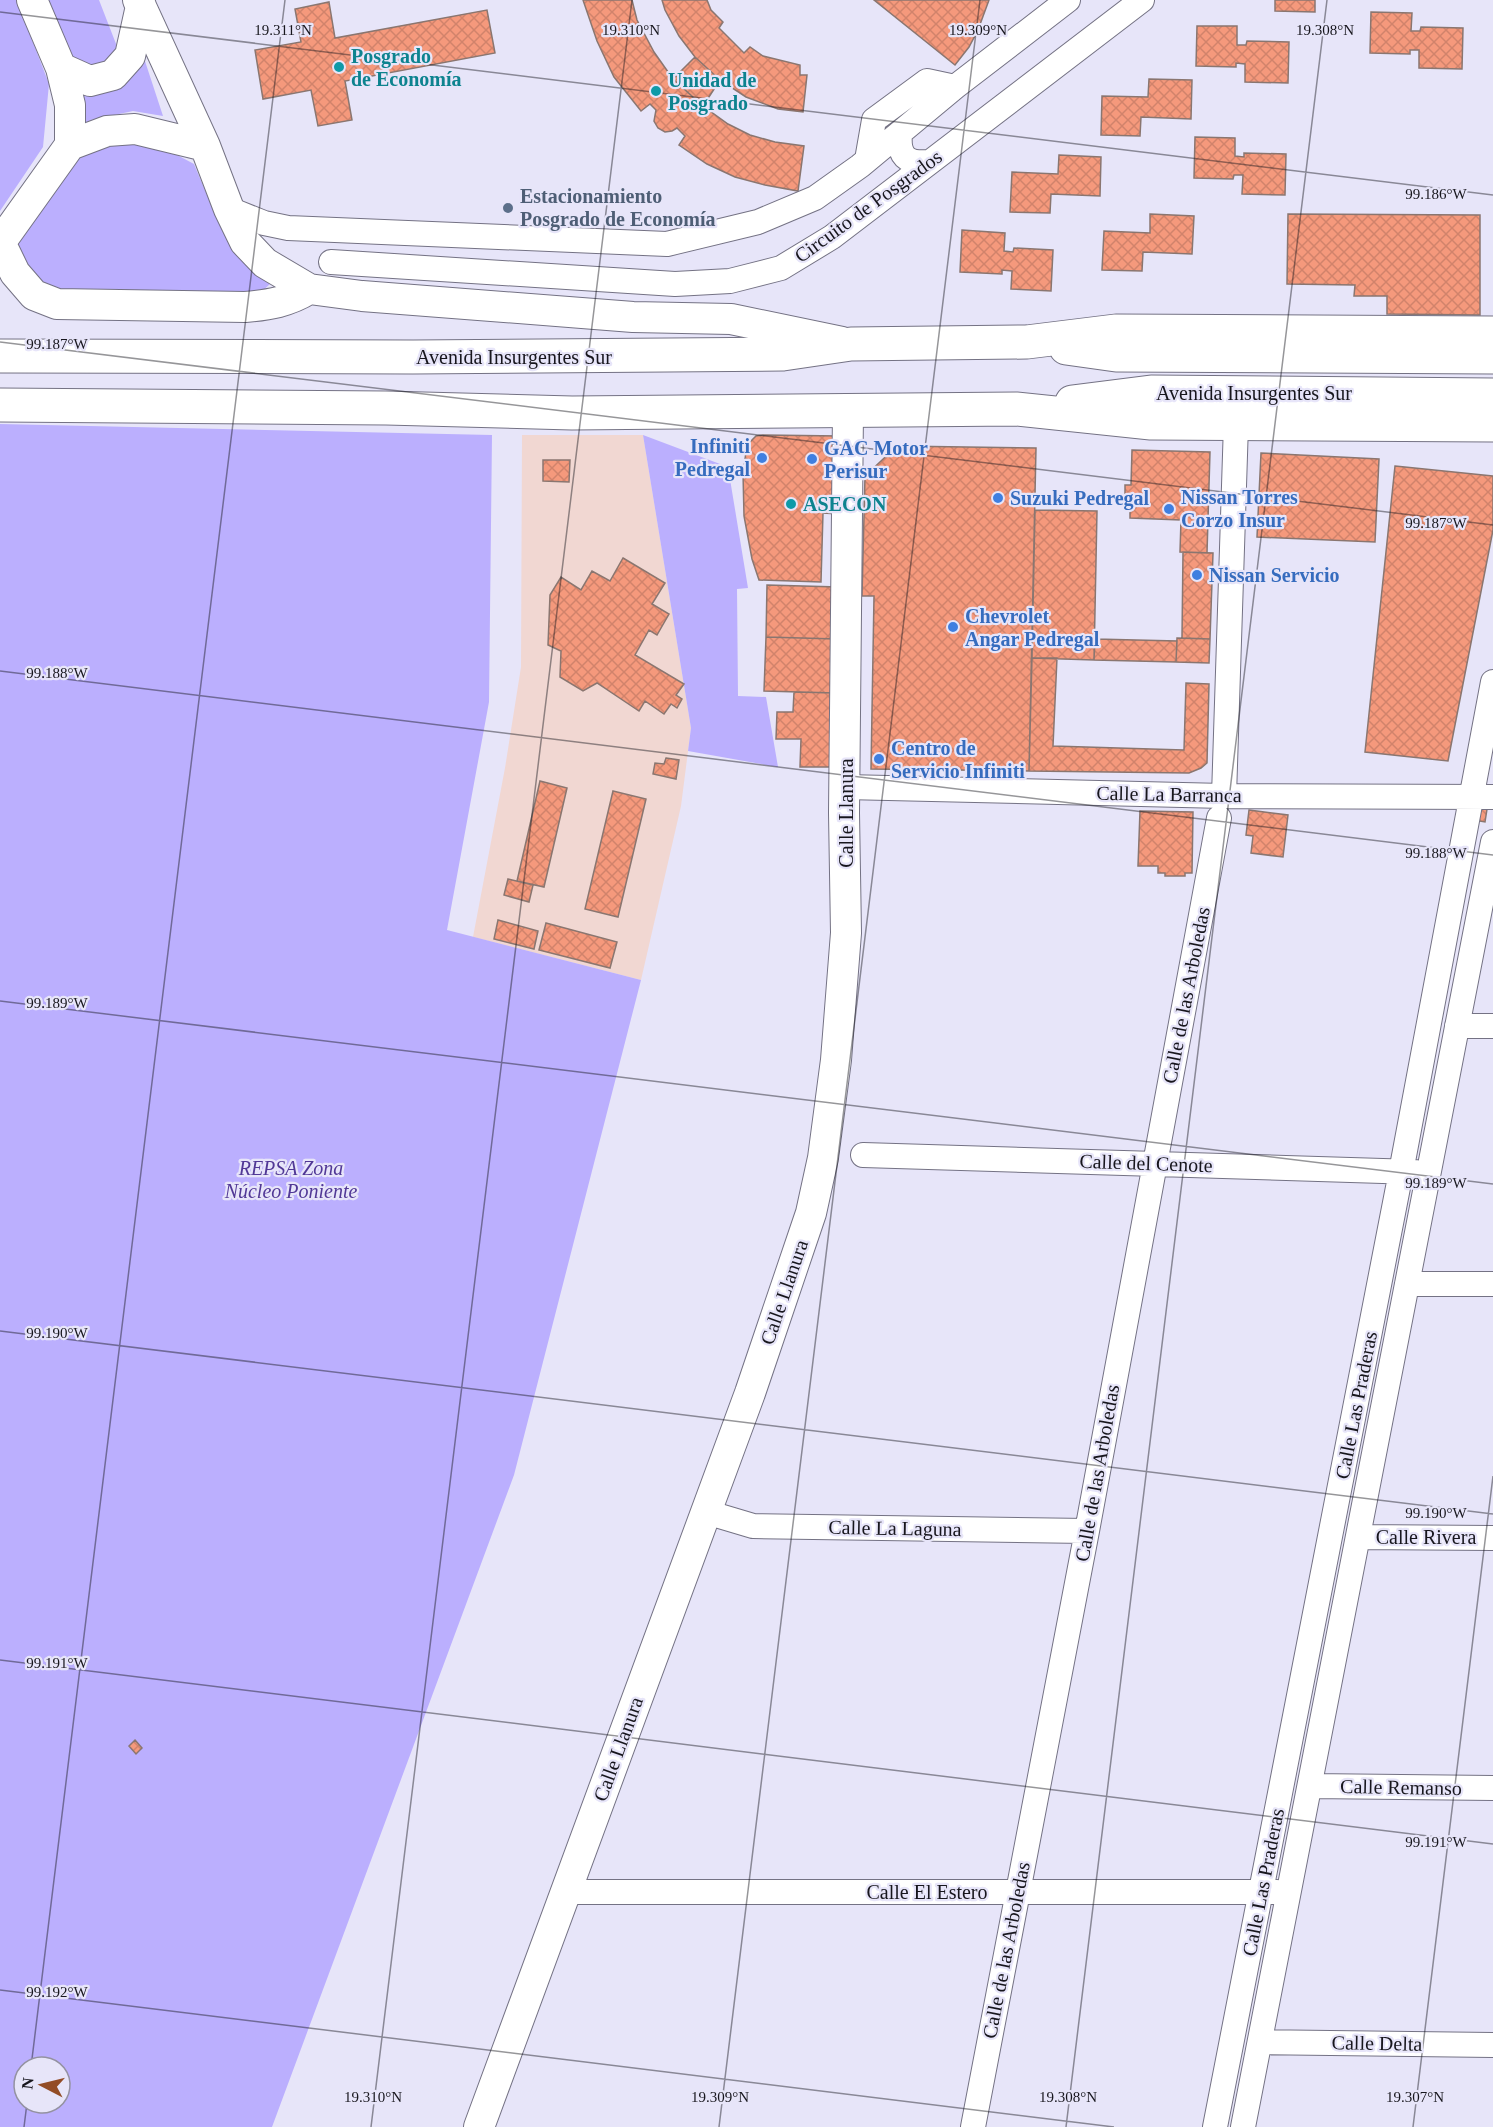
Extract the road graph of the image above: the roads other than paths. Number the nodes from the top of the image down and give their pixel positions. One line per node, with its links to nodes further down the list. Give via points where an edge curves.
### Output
1 (32, 0): 5 (street)
2 (1068, 0): 6 (street, Circuito de Posgrados)
3 (1142, 0): 11 (street, Circuito de Posgrados)
4 (140, 3): 5 (street, via 130,56 113,75 90,81); 9 (street)
5 (61, 68): 8 (street, via 69,105)
6 (955, 87): 7 (street, Circuito de Posgrados); 10 (street, via 927,81 874,120)
7 (900, 133): 10 (street, Circuito de Posgrados); 11 (street, via 899,146 905,157 916,163)
8 (70, 145): 9 (street, via 107,131 135,129); 16 (street)
9 (205, 146): 13 (street)
10 (867, 160): 12 (street, Circuito de Posgrados)
11 (929, 162): 14 (street, Circuito de Posgrados)
12 (845, 176): 14 (street, via 860,178 869,190); 15 (street, Circuito de Posgrados, via 815,198 758,222 668,244)
13 (229, 209): 15 (street, Circuito de Posgrados, via 264,224); 18 (street, via 245,242 265,263)
14 (858, 216): 17 (street, Circuito de Posgrados, via 781,268 730,281 675,284)
15 (349, 231): 17 (street)
16 (0, 243): 18 (street, via 15,273 34,295 57,304 245,307 293,299)
17 (331, 262): 18 (street)
18 (309, 289): 21 (street, via 633,316 731,319)
19 (1493, 333): 20 (main road, Avenida Insurgentes Sur, via 1116,331)
20 (1027, 342): 21 (main road, Avenida Insurgentes Sur); 23 (main road, Avenida Insurgentes Sur, via 1116,356)
21 (851, 344): 22 (main road, Avenida Insurgentes Sur, via 783,354)
22 (0, 356)
23 (1493, 357)
24 (1493, 395): 26 (main road, Avenida Insurgentes Sur, via 1151,392)
25 (0, 405): 27 (main road, Avenida Insurgentes Sur, via 584,413)
26 (1016, 409): 27 (main road, Avenida Insurgentes Sur); 28 (main road, Avenida Insurgentes Sur, via 1151,423)
27 (848, 411): 31 (street, Calle Llanura)
28 (1236, 424): 29 (main road, Avenida Insurgentes Sur); 33 (street, Calle de las Arboledas)
29 (1493, 426)
30 (1493, 682): 32 (street, Calle Las Praderas)
31 (845, 787): 33 (street, Calle La Barranca); 43 (street, Calle Llanura, via 843,983 823,1158 811,1213)
32 (1481, 797): 33 (street, Calle La Barranca); 39 (street, Calle Las Praderas)
33 (1221, 807): 38 (street, Calle de las Arboledas)
34 (1493, 842): 35 (street, Calle Las Praderas)
35 (1457, 1026): 36 (street); 40 (street, Calle Las Praderas)
36 (1493, 1026)
37 (863, 1155): 38 (street, Calle del Cenote)
38 (1154, 1163): 39 (street, Calle del Cenote); 44 (street, Calle de las Arboledas)
39 (1401, 1172): 40 (street, Calle del Cenote); 51 (street, Calle Las Praderas)
40 (1429, 1173): 41 (street, Calle Las Praderas)
41 (1407, 1284): 42 (street); 45 (street, Calle Las Praderas)
42 (1493, 1284)
43 (706, 1512): 44 (street, Calle La Laguna, via 753,1526); 49 (street, Calle Llanura)
44 (1087, 1531): 50 (street, Calle de las Arboledas)
45 (1358, 1537): 46 (street, Calle Rivera); 47 (street, Calle Las Praderas)
46 (1493, 1538)
47 (1310, 1786): 48 (street, Calle Remanso); 52 (street, Calle Las Praderas)
48 (1493, 1788)
49 (565, 1892): 50 (street, Calle El Estero); 55 (street, Calle Llanura)
50 (1017, 1892): 51 (street, Calle El Estero); 56 (street, Calle de las Arboledas)
51 (1261, 1892): 52 (street, Calle El Estero); 57 (street, Calle Las Praderas)
52 (1289, 1892): 53 (street, Calle Las Praderas)
53 (1260, 2042): 54 (street, Calle Delta); 58 (street, Calle Las Praderas)
54 (1493, 2045)
55 (479, 2127)
56 (973, 2127)
57 (1215, 2127)
58 (1243, 2127)

